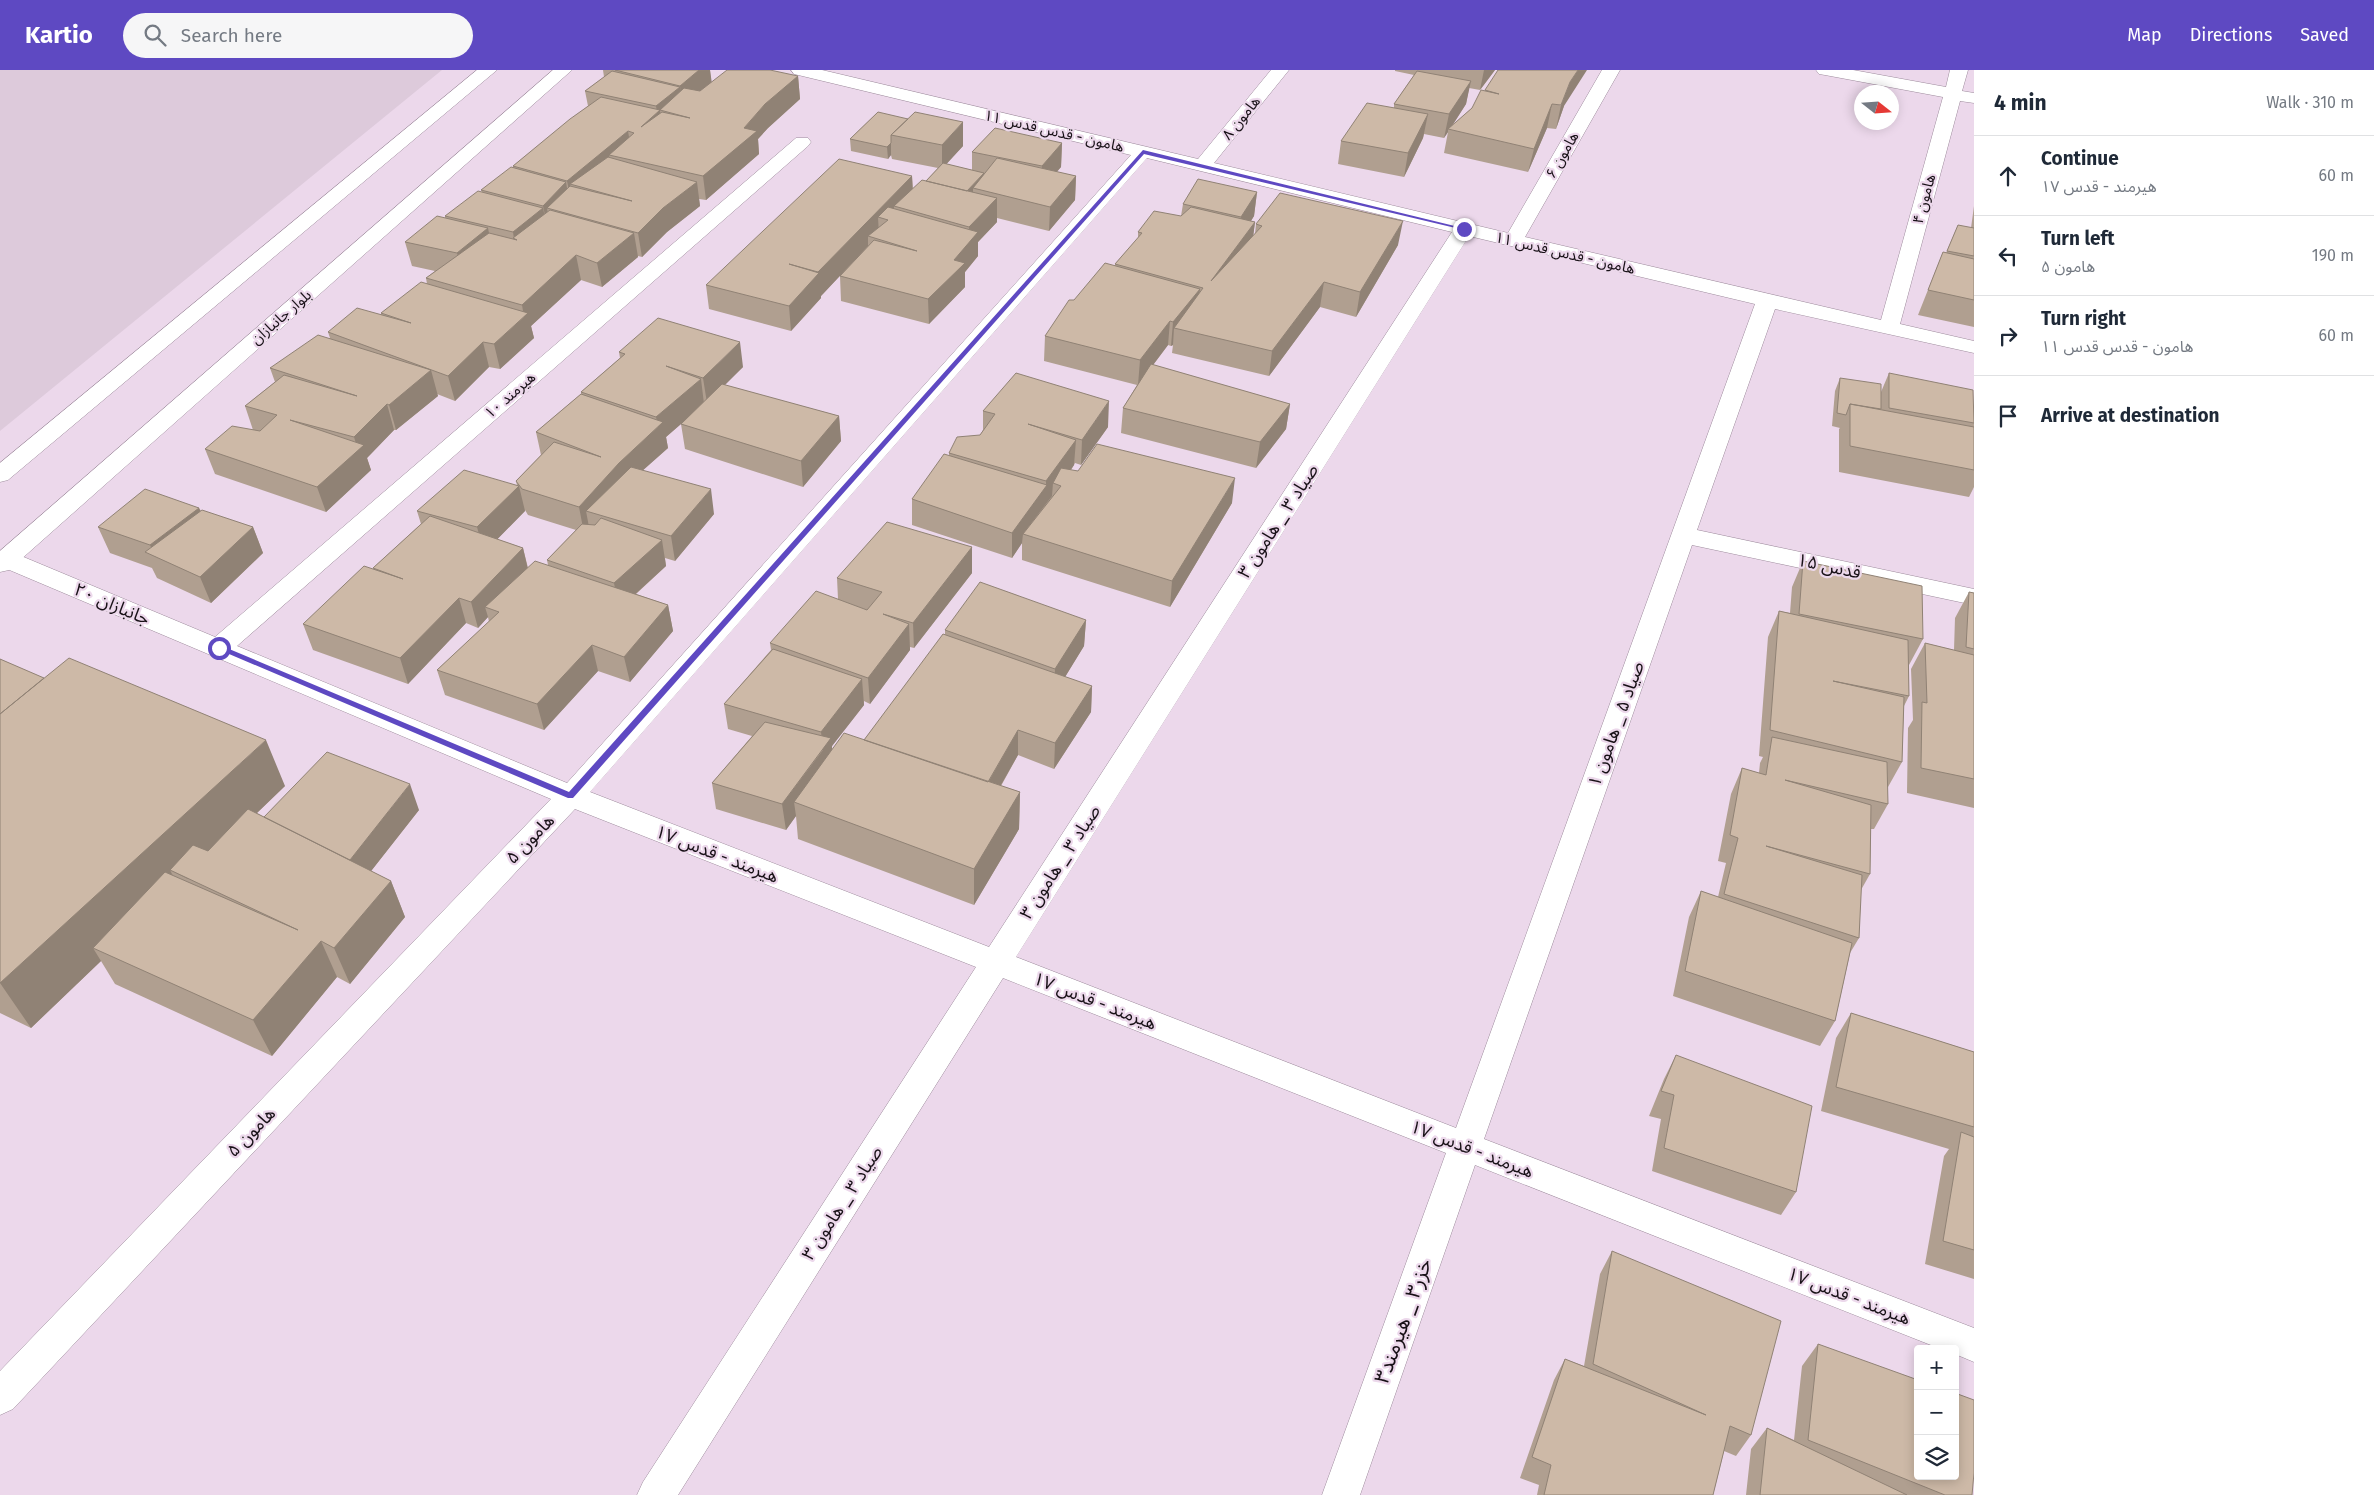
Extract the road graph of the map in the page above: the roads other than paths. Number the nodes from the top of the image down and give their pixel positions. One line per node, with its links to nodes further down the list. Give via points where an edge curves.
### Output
1 (488, 70): 18 (street)
2 (563, 70): 20 (street, بلوار جانبازان)
3 (1280, 70): 12 (street, هامون ۸)
4 (1611, 70): 14 (street, هامون ۶)
5 (1825, 70): 8 (street)
6 (1959, 70): 8 (street, هامون ۴)
7 (803, 71): 11 (street, هامون - قدس قدس ۱۱)
8 (1952, 94): 9 (street); 16 (street, هامون ۴)
9 (1974, 98)
10 (802, 142): 22 (street, هیرمند ۱۰)
11 (1143, 152): 12 (street, هامون - قدس قدس ۱۱); 23 (street, هامون ۵)
12 (1202, 166): 13 (street, هامون - قدس قدس ۱۱)
13 (1464, 229): 14 (street, هامون - قدس قدس ۱۱); 24 (street, صیاد ۳ _ هامون ۳)
14 (1513, 241): 15 (street, هامون - قدس قدس ۱۱)
15 (1767, 301): 16 (street, هامون - قدس قدس ۱۱); 19 (street, صیاد ۵ _ هامون ۱)
16 (1889, 328): 17 (street, هامون - قدس قدس ۱۱)
17 (1974, 347)
18 (0, 475)
19 (1683, 535): 21 (street, قدس ۱۵); 25 (street, صیاد ۵ _ هامون ۱)
20 (3, 561): 22 (street, جانبازان ۲۰)
21 (1974, 597)
22 (219, 648): 23 (street, هیرمند - قدس ۱۷)
23 (570, 796): 24 (street, هیرمند - قدس ۱۷); 27 (street, هامون ۵)
24 (995, 963): 25 (street, هیرمند - قدس ۱۷); 28 (street, صیاد ۳ _ هامون ۳)
25 (1465, 1146): 26 (street, هیرمند - قدس ۱۷); 29 (street, خزر۳ _ هیرمند۳)
26 (1974, 1345)
27 (0, 1397)
28 (656, 1495)
29 (1341, 1495)

